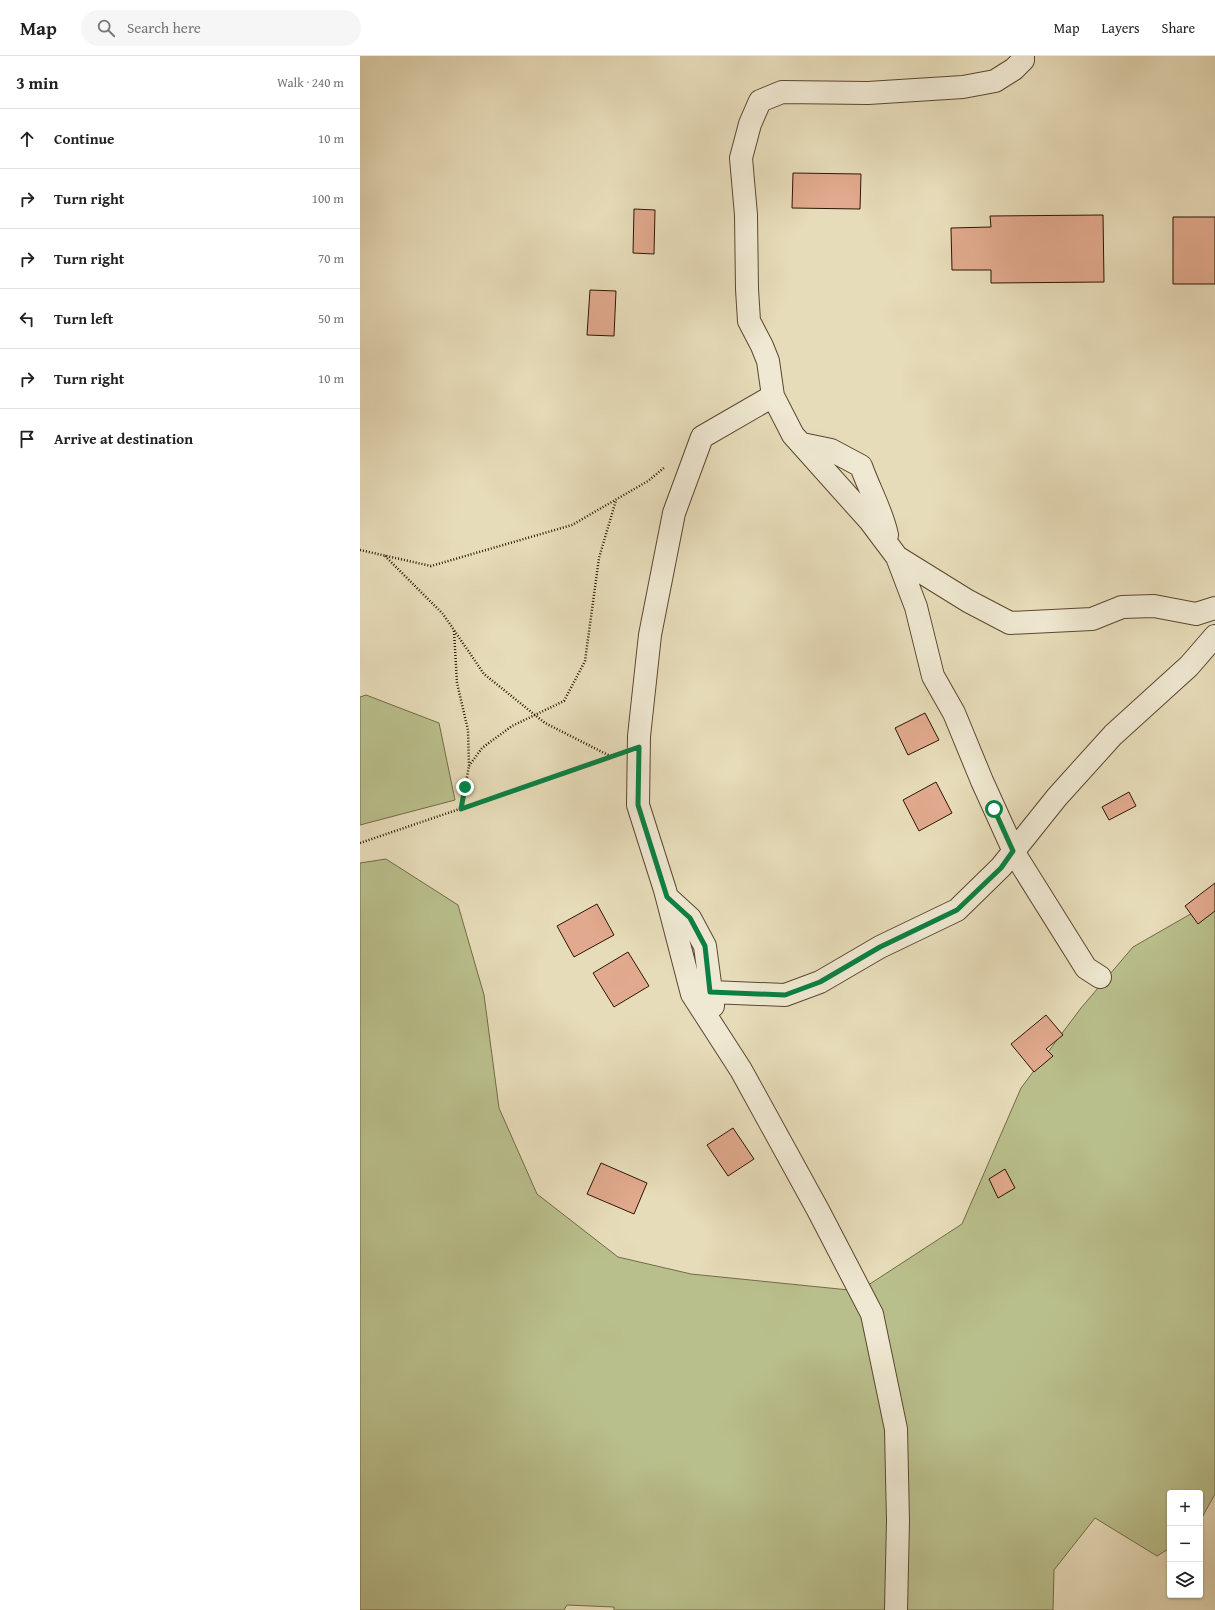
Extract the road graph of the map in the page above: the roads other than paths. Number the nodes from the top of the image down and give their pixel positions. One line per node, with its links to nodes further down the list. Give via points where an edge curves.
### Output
1 (1024, 56): 2 (lane, via 1014,69 996,81 963,87 868,93 782,92 760,101 750,124 742,158 747,289 749,321 768,361)
2 (773, 396): 3 (lane, via 793,435); 8 (lane, via 702,437 674,513 650,635 639,747 638,805)
3 (802, 444): 4 (lane, via 870,521); 4 (lane, via 831,450 860,466 884,520)
4 (893, 552): 5 (lane, via 968,601 1010,623 1092,619 1122,607 1154,606 1196,614); 7 (lane, via 916,607 933,676 954,713)
5 (1215, 608)
6 (1215, 636): 7 (lane, via 1189,666 1113,734 1056,797)
7 (1013, 851): 9 (lane, via 1086,968); 10 (lane, via 1001,868 957,910 880,947 820,982 785,995)
8 (667, 897): 10 (lane, via 690,918 705,946); 11 (lane, via 692,994)
9 (1100, 977)
10 (710, 992): 11 (lane)
11 (718, 1034): 12 (lane, via 741,1070 872,1314 896,1429)
12 (896, 1610)

